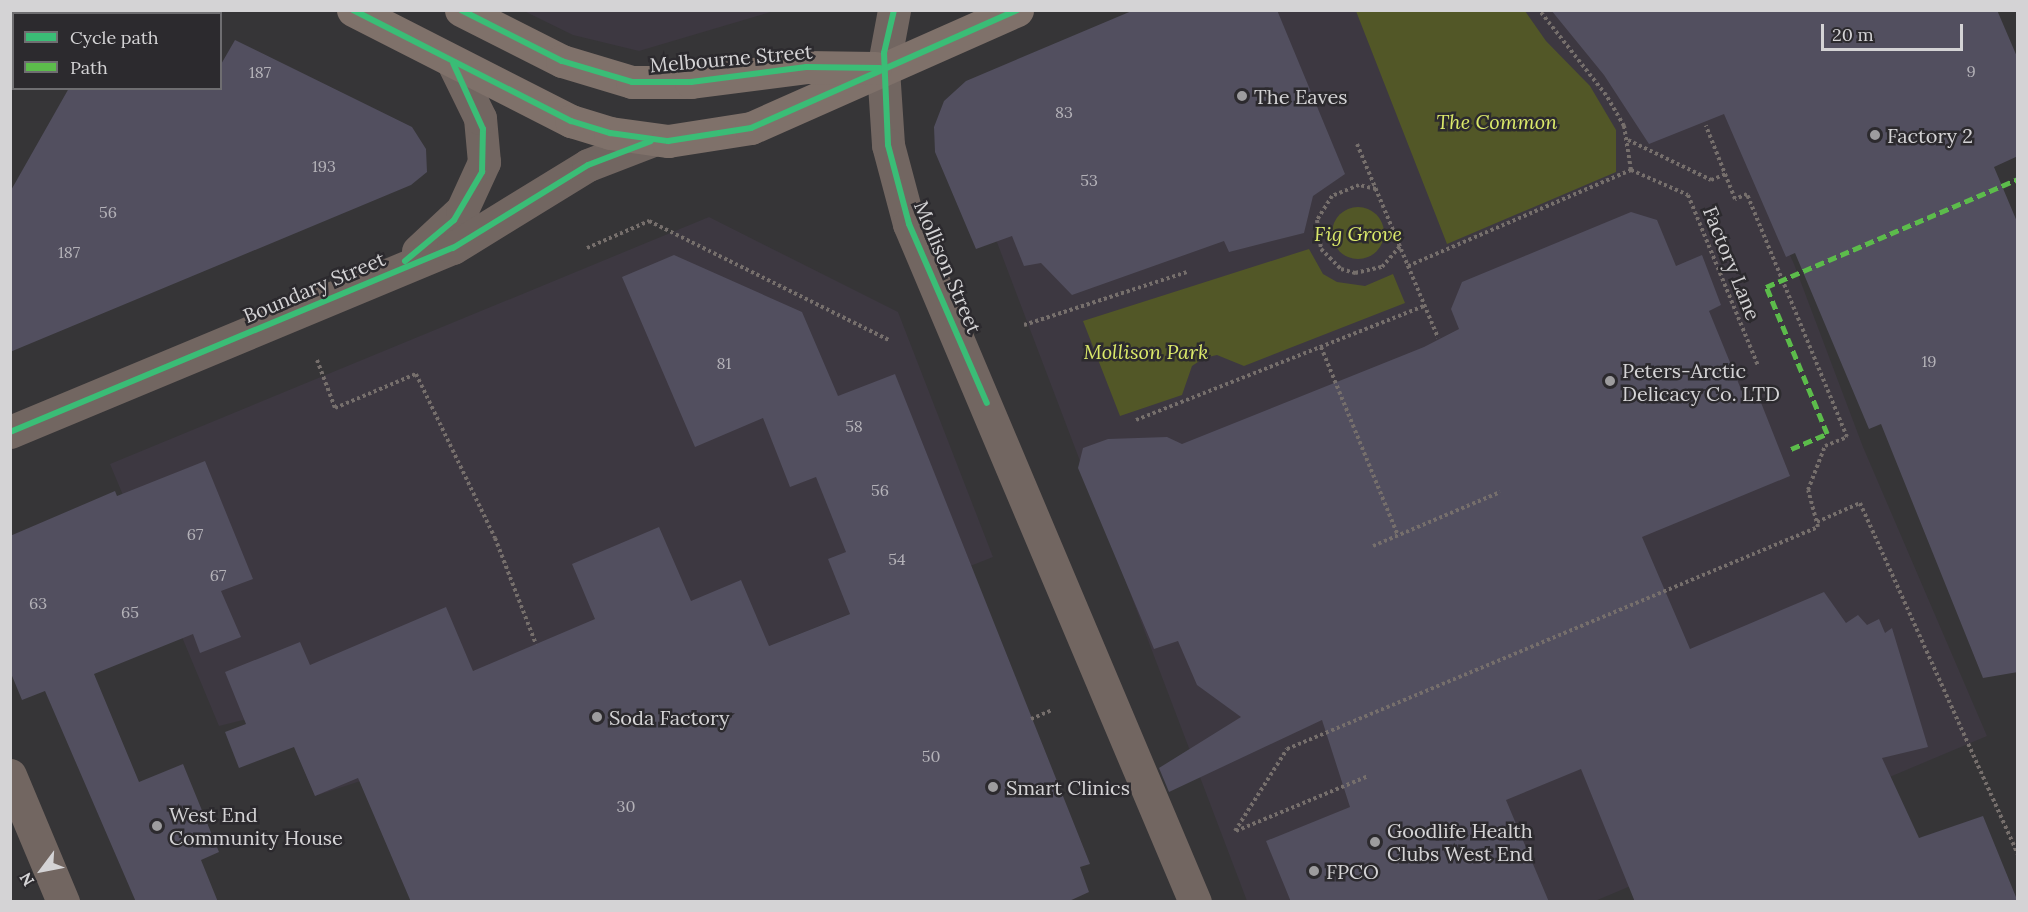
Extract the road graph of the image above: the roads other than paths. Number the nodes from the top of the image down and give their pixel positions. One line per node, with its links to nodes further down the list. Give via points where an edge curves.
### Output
1 (352, 10): 5 (main road)
2 (462, 10): 6 (main road, Melbourne Street, via 562,61 632,82 691,82 806,67)
3 (894, 10): 6 (street, Mollison Street)
4 (1017, 10): 6 (main road)
5 (453, 63): 7 (main road, via 571,121); 8 (street, via 483,129 482,171 454,220)
6 (883, 69): 7 (main road, via 750,128 705,138); 12 (street, Mollison Street, via 888,145 909,225)
7 (653, 140): 8 (street, Boundary Street, via 588,165 481,234)
8 (388, 273): 9 (street, Boundary Street)
9 (10, 432)
10 (10, 775): 11 (street)
11 (63, 902)
12 (1195, 902)

